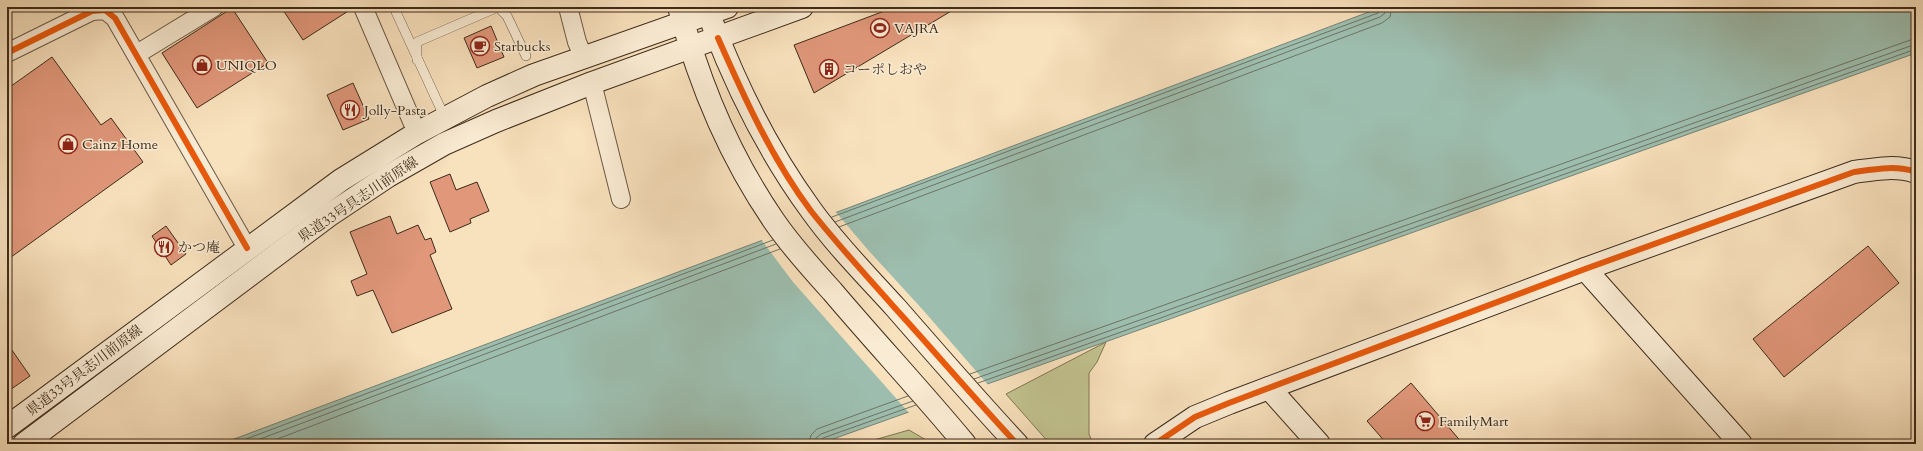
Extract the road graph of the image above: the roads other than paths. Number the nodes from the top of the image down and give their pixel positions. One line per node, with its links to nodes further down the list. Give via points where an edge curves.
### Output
1 (214, 7): 11 (street)
2 (363, 7): 17 (street)
3 (568, 7): 13 (street, via 576,42)
4 (802, 7): 8 (street, 県道33号具志川前原線)
5 (714, 9): 7 (street, 県道33号具志川前原線); 8 (street)
6 (396, 12): 14 (lane)
7 (681, 15): 9 (street); 13 (street, 県道33号具志川前原線)
8 (718, 38): 9 (street, 県道33号具志川前原線); 26 (street, via 763,132 811,210 851,259)
9 (691, 47): 15 (street, 県道33号具志川前原線); 25 (street, via 707,93 731,147 750,184 775,223)
10 (7, 53): 11 (street, via 92,11 106,10 115,18)
11 (137, 54): 20 (street)
12 (526, 56): 14 (lane, via 507,16 498,7 417,42)
13 (583, 56): 16 (street, 県道33号具志川前原線, via 487,96)
14 (417, 60): 16 (lane)
15 (592, 84): 19 (street); 24 (street, 県道33号具志川前原線, via 444,144 388,176 332,214)
16 (445, 118): 17 (street, 県道33号具志川前原線)
17 (417, 133): 20 (street, 県道33号具志川前原線, via 341,180)
18 (1916, 172): 21 (street, via 1880,168 1854,172)
19 (621, 199)
20 (248, 248): 23 (street, 県道33号具志川前原線)
21 (1585, 269): 22 (street); 29 (street)
22 (1269, 388): 27 (street, via 1195,417); 28 (street)
23 (7, 427)
24 (24, 444)
25 (965, 444)
26 (1017, 444)
27 (1155, 444)
28 (1319, 444)
29 (1741, 444)

